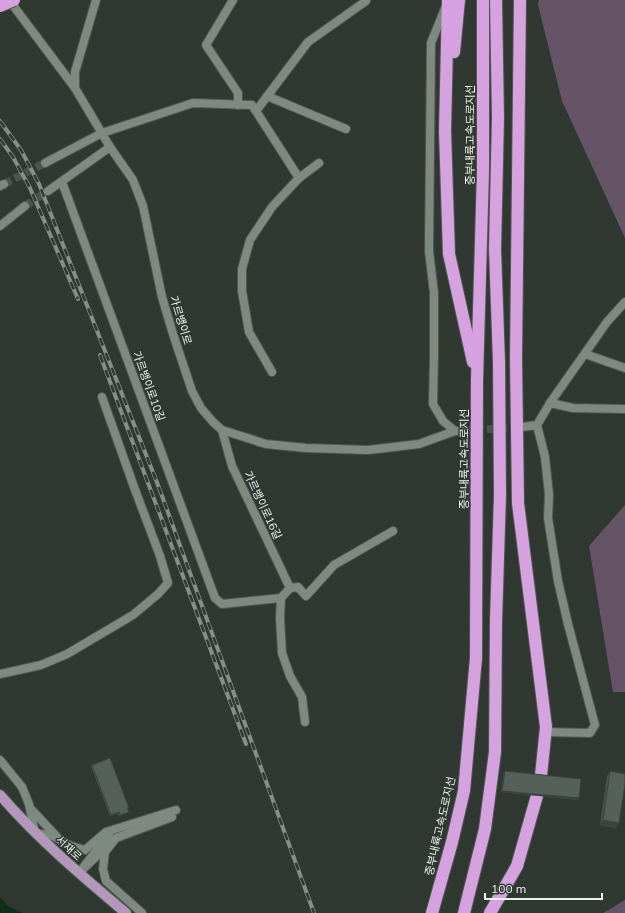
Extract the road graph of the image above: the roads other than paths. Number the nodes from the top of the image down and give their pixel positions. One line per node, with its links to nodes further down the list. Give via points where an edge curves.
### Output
1 (9, 0): 11 (street, 가르뱅이로)
2 (14, 0): 10 (highway, bridge)
3 (96, 0): 11 (street, via 75,72)
4 (233, 0): 13 (street, via 206,45 238,93)
5 (366, 0): 12 (street, via 308,42)
6 (451, 0): 29 (highway, via 445,131 449,254); 35 (street, 가르뱅이로, via 431,43 429,251 434,293 433,404 443,421 459,431 419,444 368,450 266,444)
7 (483, 0): 29 (highway, 중부내륙고속도로지선, via 483,170)
8 (496, 0): 53 (highway, via 498,118 495,249 500,495 496,620 496,752 485,829)
9 (520, 0): 41 (highway, via 516,358 518,503)
10 (0, 6)
11 (75, 88): 16 (street, 가르뱅이로)
12 (267, 96): 14 (street); 15 (street)
13 (238, 105): 14 (street, via 252,105); 16 (street, via 194,103)
14 (256, 111): 20 (street)
15 (346, 128)
16 (102, 133): 17 (street, 가르뱅이로); 18 (street)
17 (110, 147): 21 (street); 35 (street, 가르뱅이로, via 133,180 144,206 162,296 192,391 201,408)
18 (45, 163)
19 (319, 163): 20 (street)
20 (299, 178): 28 (street, via 272,207 250,240 242,269 242,291 249,332)
21 (62, 182): 22 (street); 38 (street, 가르뱅이로10길, via 215,598 222,604)
22 (48, 191)
23 (25, 206): 24 (street)
24 (0, 226)
25 (625, 302): 26 (street, via 607,322)
26 (585, 354): 27 (street); 31 (street)
27 (625, 368)
28 (272, 372)
29 (477, 380): 52 (highway, 중부내륙고속도로지선, via 476,665 464,791)
30 (102, 397): 39 (street, via 168,583 133,615 68,654 41,665)
31 (550, 403): 32 (street, via 573,408); 33 (street)
32 (625, 409)
33 (537, 425): 34 (street); 41 (street, via 545,457 549,495 548,518 558,581 596,725 590,733)
34 (522, 427)
35 (222, 430): 37 (street, 가르뱅이로16길, via 232,466)
36 (393, 531): 37 (street, via 334,565 306,596 298,587)
37 (290, 588): 38 (street)
38 (281, 598): 40 (street, via 282,653 290,676 302,697)
39 (0, 674)
40 (305, 722)
41 (546, 732): 54 (highway, via 540,786 517,866)
42 (0, 760): 44 (street, via 22,787)
43 (0, 795): 46 (main road, 서재로)
44 (30, 808): 46 (street); 48 (street)
45 (111, 830): 47 (street, via 177,812); 48 (street, via 85,850); 49 (street)
46 (36, 833): 48 (street, via 53,836); 49 (main road, 서재로)
47 (116, 838): 49 (street); 51 (street, via 105,852 103,868 106,881)
48 (60, 841)
49 (79, 873): 50 (main road, 서재로)
50 (126, 913)
51 (142, 913)
52 (432, 913)
53 (464, 913)
54 (490, 913)

